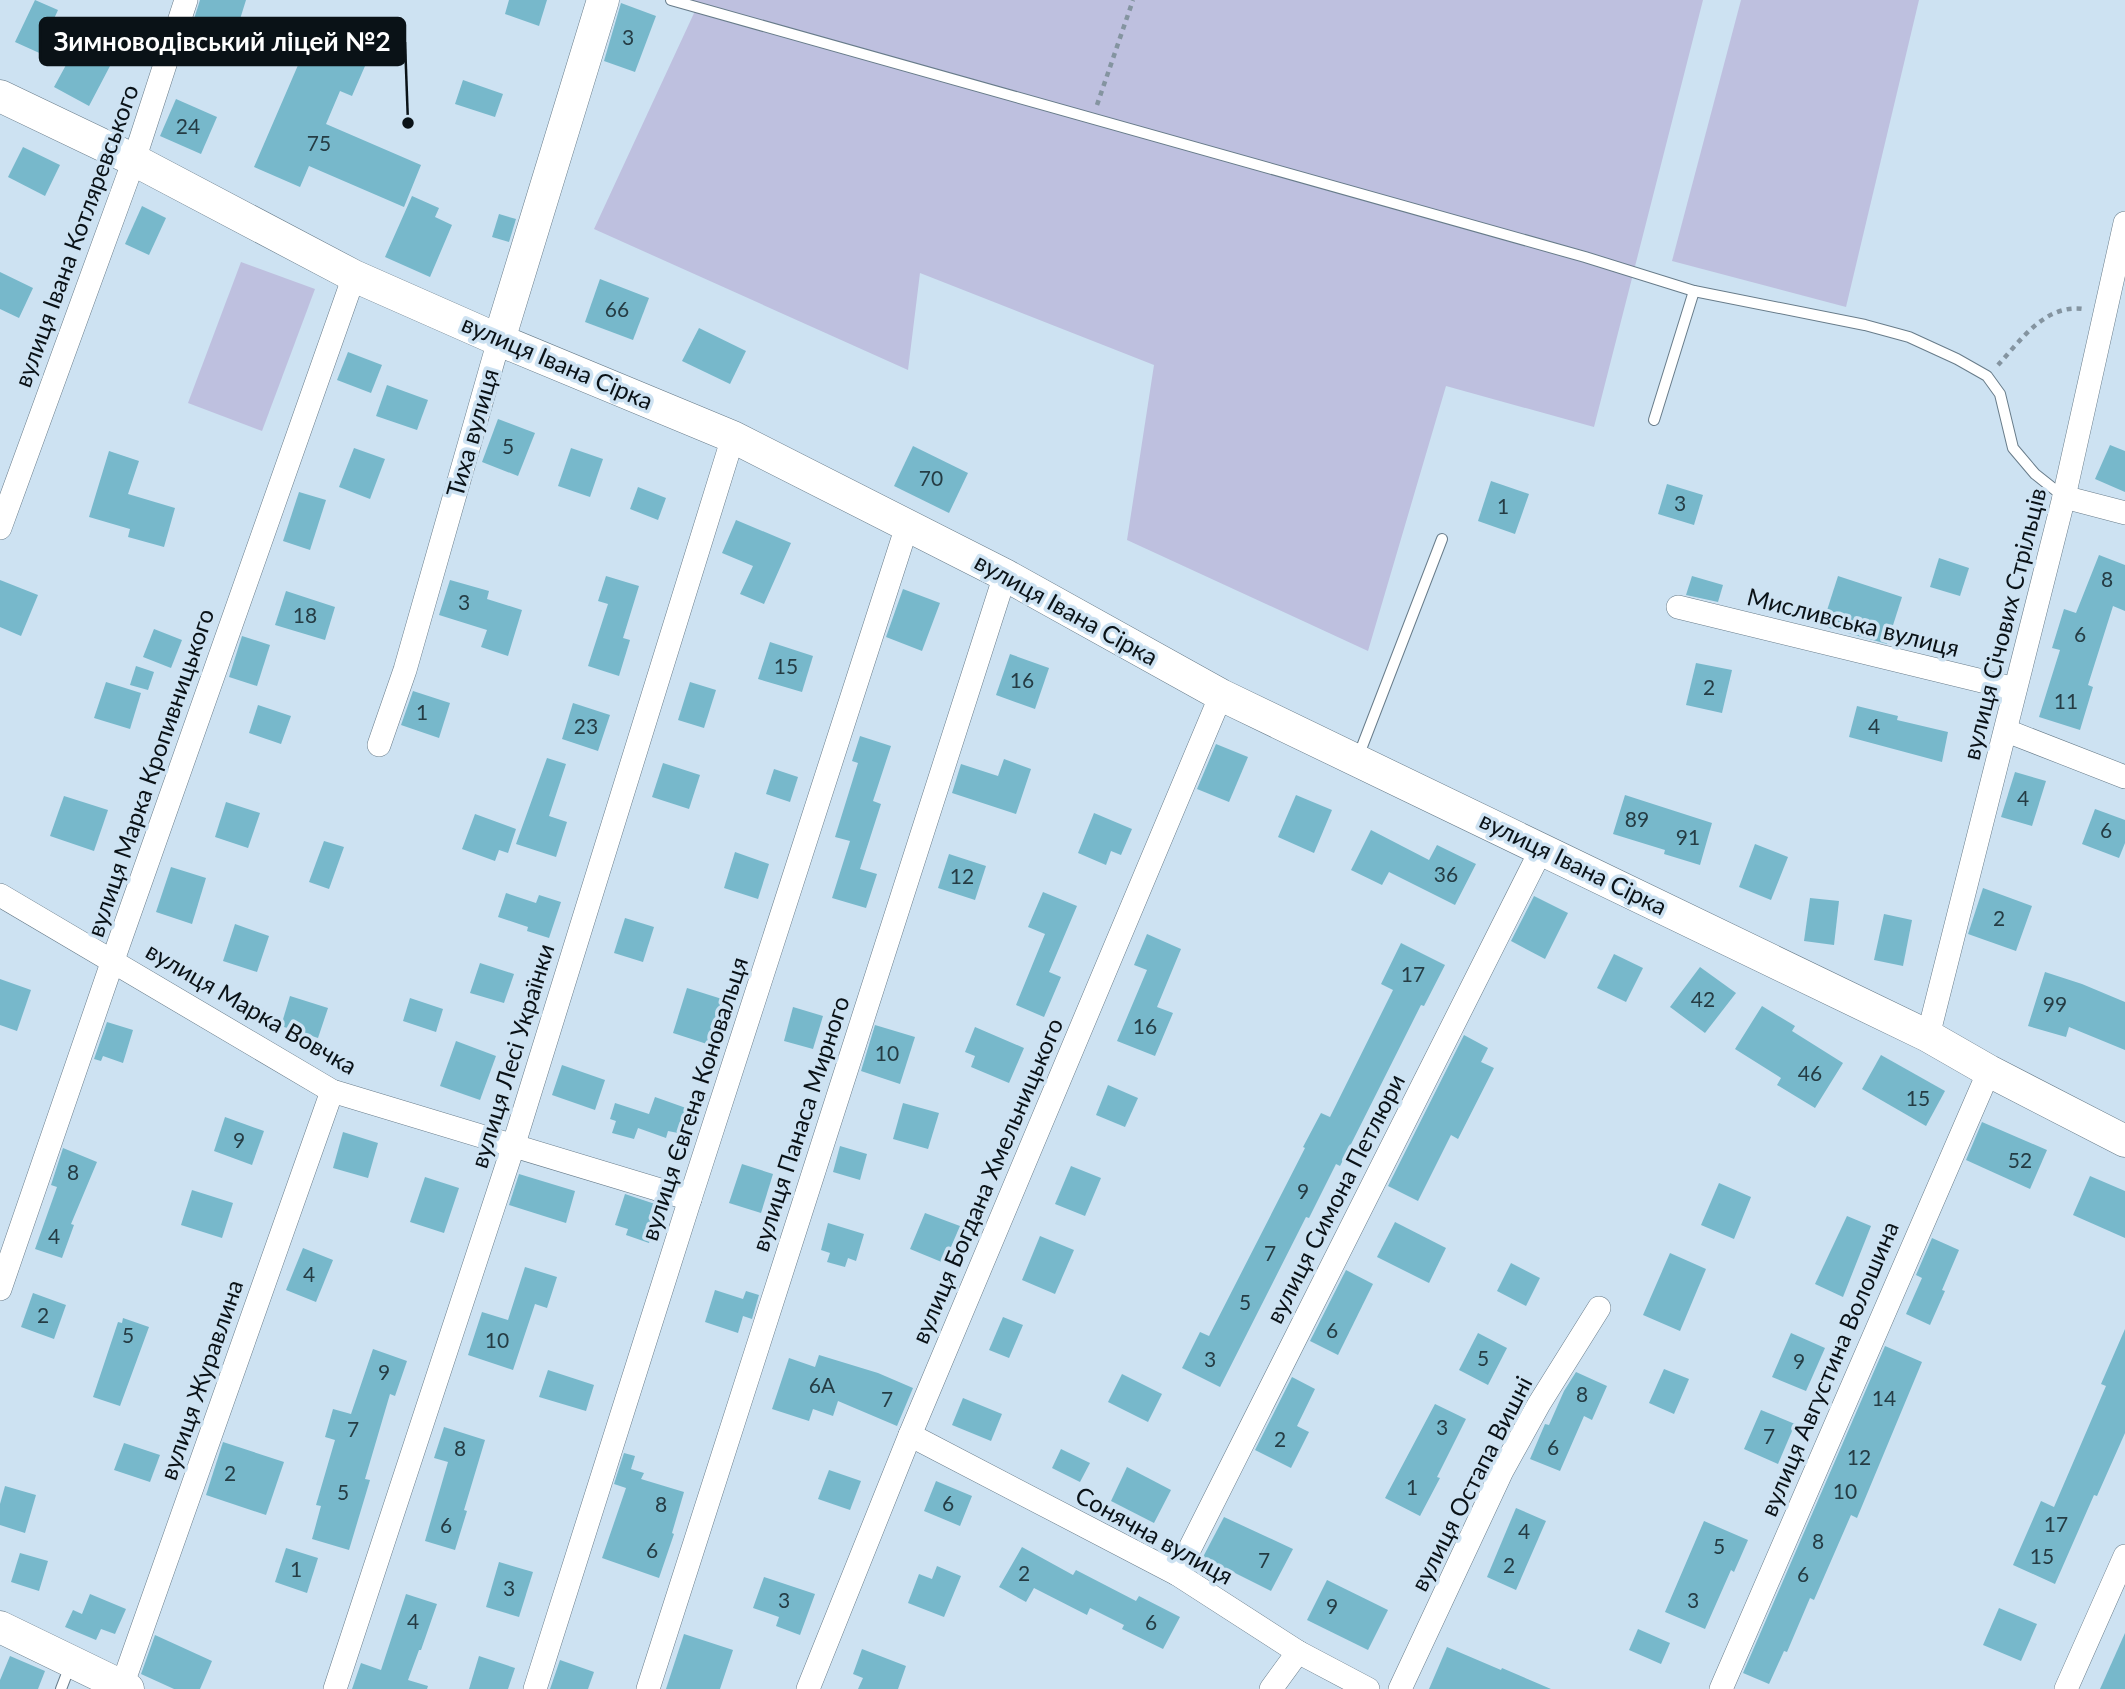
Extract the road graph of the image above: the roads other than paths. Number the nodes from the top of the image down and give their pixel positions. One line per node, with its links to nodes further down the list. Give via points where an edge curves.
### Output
1 (186, 0): 5 (street, вулиця Івана Котляревського)
2 (603, 0): 9 (street, Тиха вулиця)
3 (671, 0): 8 (lane)
4 (0, 96): 5 (street, вулиця Івана Сірка)
5 (134, 160): 7 (street, вулиця Івана Сірка); 15 (street, вулиця Івана Котляревського)
6 (2124, 230): 12 (street, вулиця Січових Стрільців)
7 (354, 276): 9 (street, вулиця Івана Сірка); 27 (street, вулиця Марка Кропивницького)
8 (1694, 290): 10 (lane); 12 (lane, via 1865,325 1909,337 1957,359 1987,376 2000,394 2013,448 2035,474)
9 (499, 340): 11 (street, вулиця Івана Сірка); 22 (street, Тиха вулиця, via 405,670)
10 (1654, 420)
11 (733, 437): 14 (street, вулиця Івана Сірка); 32 (street, вулиця Лесі Українки)
12 (2064, 497): 13 (street); 19 (street, вулиця Січових Стрільців)
13 (2125, 513)
14 (907, 526): 17 (street, вулиця Івана Сірка); 33 (street, вулиця Євгена Коновальця)
15 (0, 528)
16 (1442, 539): 23 (lane)
17 (1005, 575): 20 (street, вулиця Івана Сірка); 45 (street, вулиця Панаса Мирного)
18 (1678, 607): 19 (street, Мисливська вулиця)
19 (2015, 689): 21 (street, вулиця Січових Стрільців)
20 (1221, 695): 23 (street, вулиця Івана Сірка); 36 (street, вулиця Богдана Хмельницького)
21 (2007, 731): 24 (street); 28 (street, вулиця Січових Стрільців)
22 (379, 745)
23 (1357, 760): 25 (street, вулиця Івана Сірка)
24 (2125, 777)
25 (1542, 848): 28 (street, вулиця Івана Сірка); 38 (street, вулиця Симона Петлюри)
26 (0, 895): 27 (street, вулиця Марка Вовчка)
27 (113, 960): 30 (street, вулиця Марка Вовчка); 34 (street, вулиця Марка Кропивницького)
28 (1928, 1036): 29 (street, вулиця Івана Сірка)
29 (1989, 1071): 31 (street, вулиця Івана Сірка); 50 (street, вулиця Августина Волошина)
30 (332, 1091): 32 (street, вулиця Марка Вовчка); 42 (street, вулиця Журавлина)
31 (2125, 1141)
32 (513, 1147): 33 (street, вулиця Марка Вовчка); 43 (street, вулиця Лесі Українки)
33 (690, 1199): 44 (street, вулиця Євгена Коновальця)
34 (0, 1289)
35 (1599, 1308): 49 (street, вулиця Остапа Вишні, via 1502,1471)
36 (909, 1435): 38 (street, Сонячна вулиця); 46 (street, вулиця Богдана Хмельницького)
37 (2125, 1556): 51 (street)
38 (1177, 1574): 40 (street, Сонячна вулиця)
39 (0, 1627): 41 (street)
40 (1298, 1652): 47 (street); 48 (street, Сонячна вулиця)
41 (67, 1675): 42 (street)
42 (125, 1687)
43 (335, 1689)
44 (535, 1689)
45 (648, 1689)
46 (808, 1689)
47 (1271, 1689)
48 (1368, 1689)
49 (1400, 1689)
50 (1721, 1689)
51 (2066, 1689)

